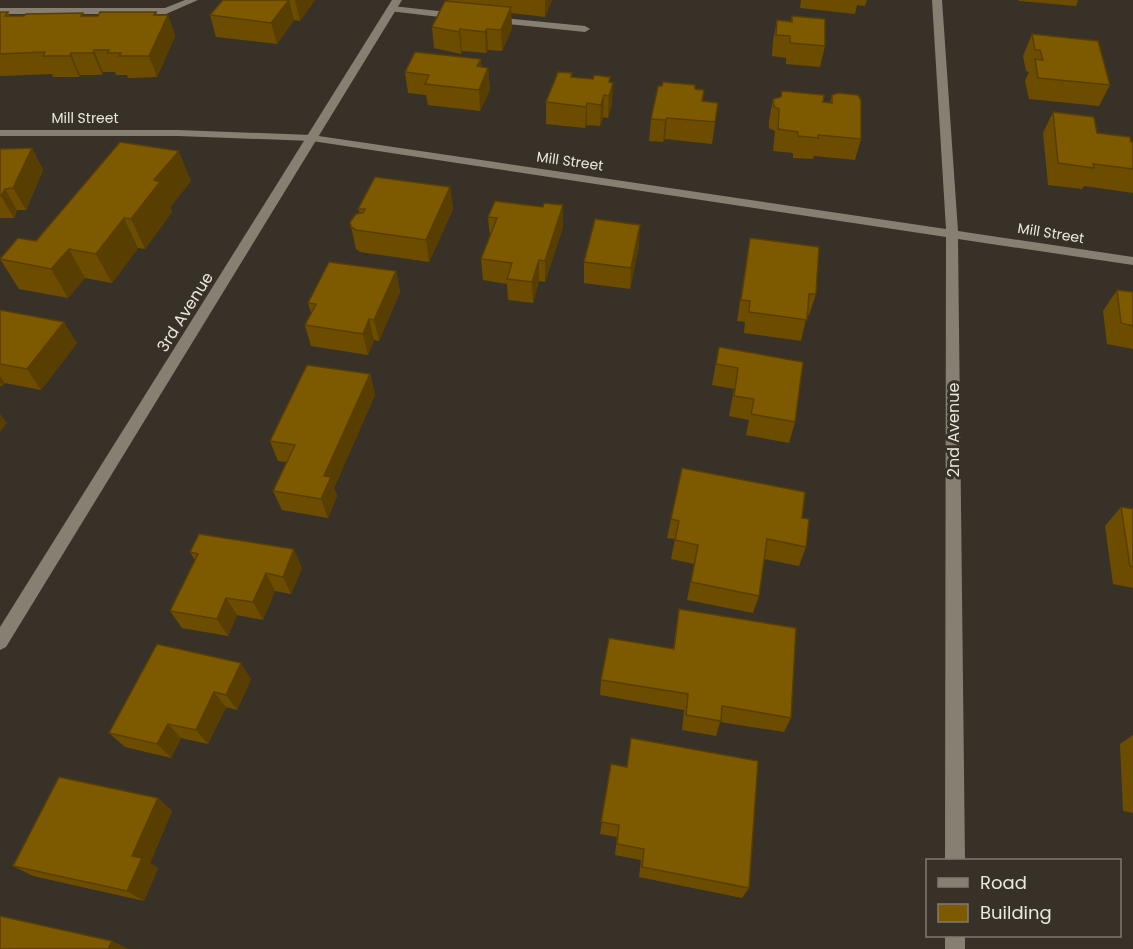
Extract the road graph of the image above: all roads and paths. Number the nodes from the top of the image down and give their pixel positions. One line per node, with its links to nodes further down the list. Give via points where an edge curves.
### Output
1 (193, 0): 4 (street, via 166,11)
2 (937, 0): 10 (street, 2nd Avenue)
3 (395, 4): 5 (street); 9 (street, 3rd Avenue)
4 (0, 11)
5 (471, 17)
6 (483, 19): 7 (street)
7 (585, 29)
8 (0, 133): 9 (street, Mill Street)
9 (312, 138): 10 (street, Mill Street); 12 (street, 3rd Avenue)
10 (952, 233): 11 (street, Mill Street); 13 (street, 2nd Avenue)
11 (1133, 261)
12 (0, 642)
13 (955, 859)

